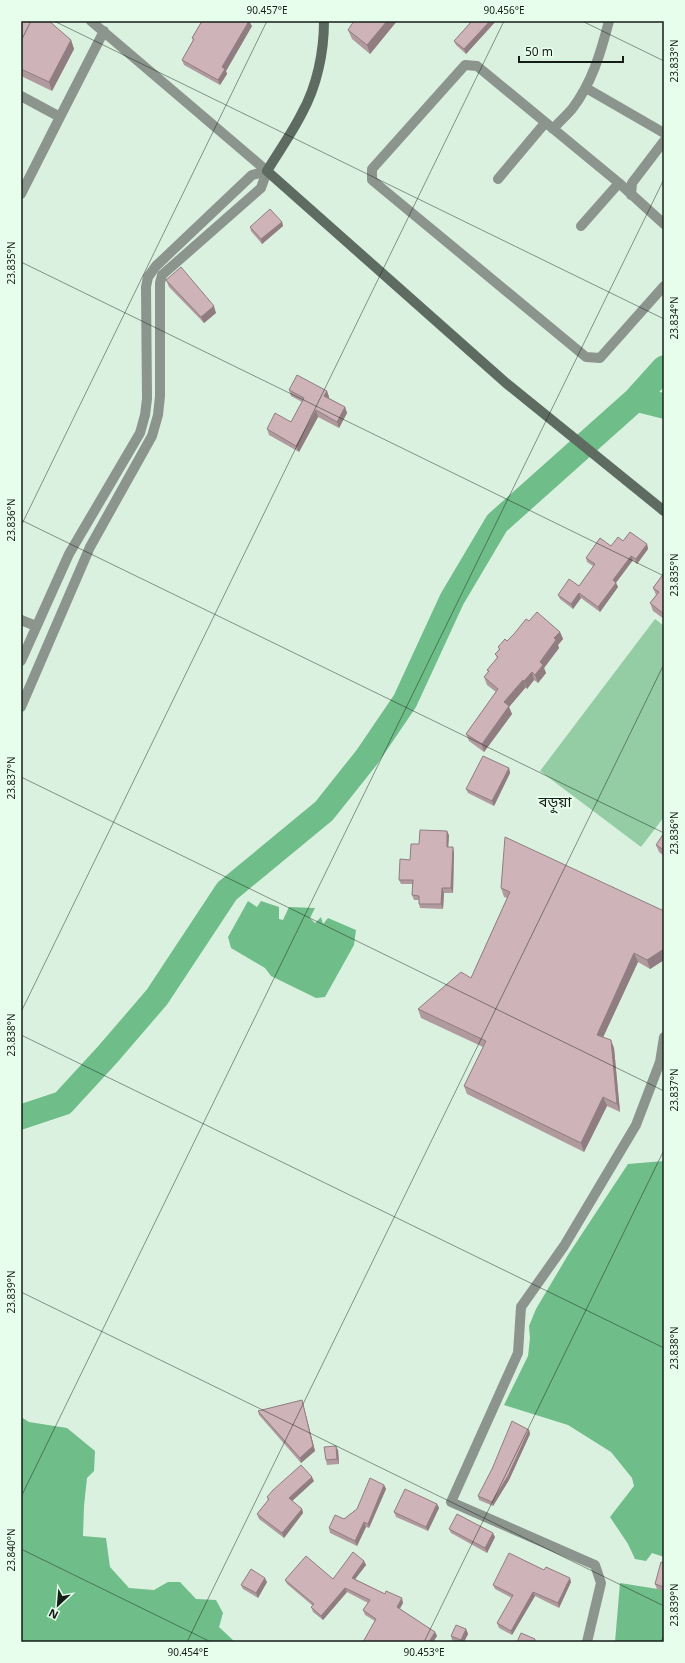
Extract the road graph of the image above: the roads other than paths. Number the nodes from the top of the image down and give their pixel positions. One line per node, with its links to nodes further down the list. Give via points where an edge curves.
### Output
1 (91, 21): 4 (street)
2 (324, 21): 11 (street, via 318,73 311,93 303,112)
3 (609, 21): 5 (street, via 599,58)
4 (104, 31): 7 (street); 11 (street)
5 (586, 88): 8 (street, via 572,109); 9 (street)
6 (21, 96): 7 (street)
7 (60, 117): 14 (street)
8 (549, 126): 12 (street); 13 (street); 18 (street, via 477,66 465,65 372,170 372,180 586,357 600,358)
9 (664, 133)
10 (664, 141): 15 (street, via 632,183)
11 (267, 171): 19 (street, via 252,175 156,266 148,277); 20 (street, via 261,188 162,275); 21 (street, via 506,383)
12 (498, 179)
13 (619, 183): 15 (street); 17 (street)
14 (21, 194)
15 (632, 195): 16 (street)
16 (664, 224)
17 (582, 226)
18 (664, 286)
19 (146, 357): 20 (street); 23 (street, via 145,415 140,432 69,554)
20 (160, 357): 25 (street, via 158,416 152,436 90,547)
21 (664, 511)
22 (21, 620): 23 (street)
23 (36, 626): 24 (street)
24 (21, 661)
25 (21, 707)
26 (664, 1037): 27 (street, via 660,1062 636,1125 564,1246 521,1306 518,1353 451,1502 595,1565 601,1583)
27 (587, 1642)

